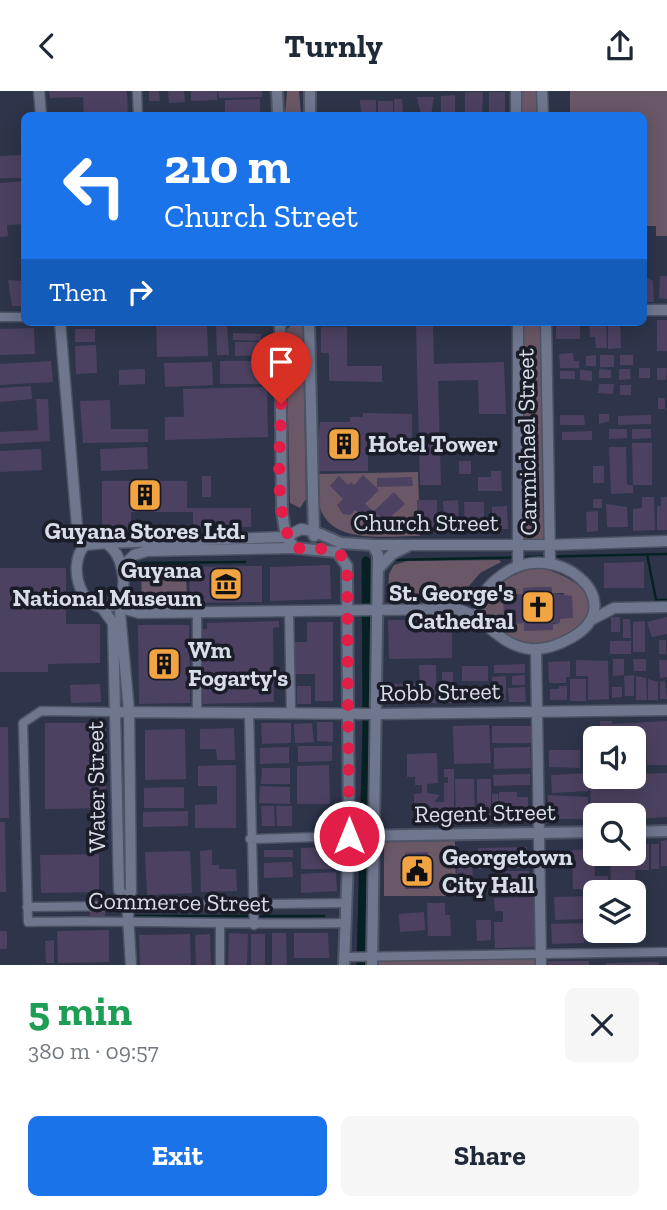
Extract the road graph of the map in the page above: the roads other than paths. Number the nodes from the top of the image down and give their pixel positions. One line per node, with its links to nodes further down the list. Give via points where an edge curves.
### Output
1 (39, 91): 7 (street)
2 (137, 91): 8 (street)
3 (278, 91): 9 (main road)
4 (310, 91): 10 (main road)
5 (516, 91): 11 (street)
6 (542, 91): 12 (street)
7 (41, 112)
8 (138, 112)
9 (278, 112)
10 (310, 112)
11 (516, 112)
12 (543, 112)
13 (647, 310): 14 (street)
14 (667, 310)
15 (0, 317): 16 (street)
16 (21, 317)
17 (60, 326): 26 (street, via 78,536)
18 (280, 326): 23 (main road)
19 (309, 326): 22 (main road)
20 (518, 326): 33 (street, Carmichael Street)
21 (546, 326): 32 (street, Carmichael Street)
22 (313, 531): 23 (street, via 301,529); 27 (main road, Church Street, via 341,543); 31 (main road)
23 (286, 537): 25 (street); 30 (main road)
24 (667, 541): 32 (street, Church Street)
25 (106, 543): 26 (street); 35 (street, via 116,551)
26 (87, 544): 39 (street, via 78,559 80,587 87,601)
27 (361, 544): 28 (main road, Church Street); 34 (main road)
28 (373, 545): 29 (street, Church Street); 36 (main road)
29 (408, 545): 33 (street, Church Street); 36 (main road)
30 (295, 548): 31 (main road, Church Street); 35 (street, Church Street, via 147,551 134,555)
31 (317, 548): 34 (main road, Church Street, via 332,550)
32 (550, 555): 33 (street, Church Street); 33 (street, via 533,561); 44 (street, via 590,589 595,601)
33 (518, 556): 45 (street, via 486,589 478,607)
34 (345, 561): 41 (main road)
35 (122, 567): 37 (street)
36 (379, 569): 42 (main road)
37 (120, 599): 39 (street); 43 (street, via 133,613); 48 (street, Water Street)
38 (667, 607): 44 (street, via 614,608)
39 (102, 608): 49 (street, Water Street, via 113,622)
40 (289, 611): 41 (street); 43 (street); 52 (street)
41 (351, 611): 42 (street); 54 (main road)
42 (376, 611): 45 (street, via 456,609); 55 (main road)
43 (197, 613): 50 (street)
44 (593, 619): 46 (street, via 561,644)
45 (479, 620): 46 (street, via 507,642)
46 (536, 649): 53 (street)
47 (667, 710): 53 (street, Robb Street)
48 (129, 711): 49 (street); 50 (street, Robb Street); 62 (street, Water Street)
49 (116, 712): 62 (street, Water Street); 67 (street, Commerce Street, via 41,711 30,714 23,723)
50 (197, 712): 51 (street, Robb Street)
51 (249, 712): 52 (street, Robb Street); 63 (street)
52 (291, 712): 54 (street, Robb Street)
53 (538, 712): 55 (street, Robb Street); 59 (street)
54 (353, 713): 55 (street, Robb Street); 60 (main road)
55 (372, 713): 61 (main road)
56 (667, 831): 58 (main road)
57 (583, 832): 59 (main road, Regent Street)
58 (646, 832)
59 (538, 833): 61 (main road, Regent Street); 74 (street)
60 (351, 836): 61 (main road, Regent Street); 63 (street, Regent Street); 65 (main road)
61 (372, 836): 73 (main road)
62 (124, 839): 64 (street, Water Street)
63 (250, 839): 66 (street)
64 (128, 900): 66 (street, Commerce Street); 67 (street, Commerce Street); 68 (street, Water Street)
65 (346, 903): 66 (street, Commerce Street); 69 (main road)
66 (253, 905): 71 (street)
67 (27, 907): 68 (street, Commerce Street, via 27,922)
68 (126, 921): 70 (street, Commerce Street); 76 (street, Water Street)
69 (346, 923): 71 (street, Commerce Street); 75 (main road)
70 (220, 925): 71 (street, Commerce Street); 77 (street)
71 (254, 925)
72 (667, 952): 74 (street)
73 (369, 959): 74 (street); 75 (street)
74 (541, 959)
75 (348, 960)
76 (131, 965)
77 (220, 965)

